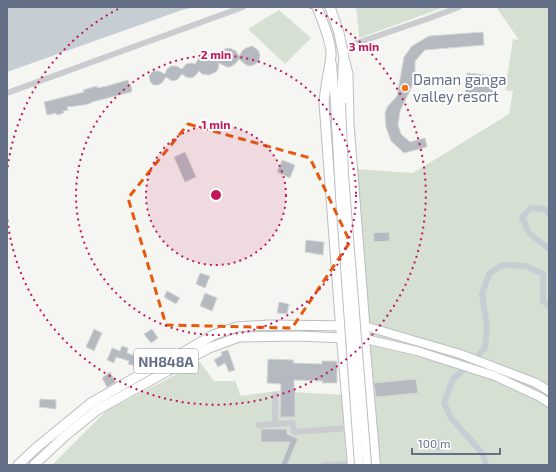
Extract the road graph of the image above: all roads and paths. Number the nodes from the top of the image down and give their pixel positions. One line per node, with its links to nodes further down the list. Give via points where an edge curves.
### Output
1 (243, 7): 8 (street)
2 (317, 7): 6 (highway)
3 (330, 7): 5 (highway)
4 (459, 7): 5 (street)
5 (342, 48): 7 (highway)
6 (331, 54): 9 (main road); 10 (highway, via 324,103)
7 (344, 58): 9 (main road); 11 (highway, via 348,74 349,124)
8 (7, 93)
9 (338, 103): 23 (main road, bridge); 24 (main road, bridge)
10 (340, 326): 11 (highway); 12 (highway); 20 (highway, NH848A, via 269,324 237,327 214,334 91,403)
11 (365, 327): 13 (highway); 14 (main road, via 486,363 536,383)
12 (341, 338): 13 (highway); 19 (main road); 21 (highway, NH848A, via 239,337 209,348 97,410)
13 (365, 340): 16 (main road, via 417,351 495,376 540,397); 25 (main road)
14 (549, 391)
15 (275, 395): 17 (street)
16 (549, 404)
17 (275, 424): 18 (street); 19 (street, via 293,423 294,432)
18 (259, 425)
19 (349, 428): 23 (main road)
20 (18, 465)
21 (34, 465)
22 (324, 465): 23 (street)
23 (354, 465)
24 (367, 465)
25 (376, 465)

